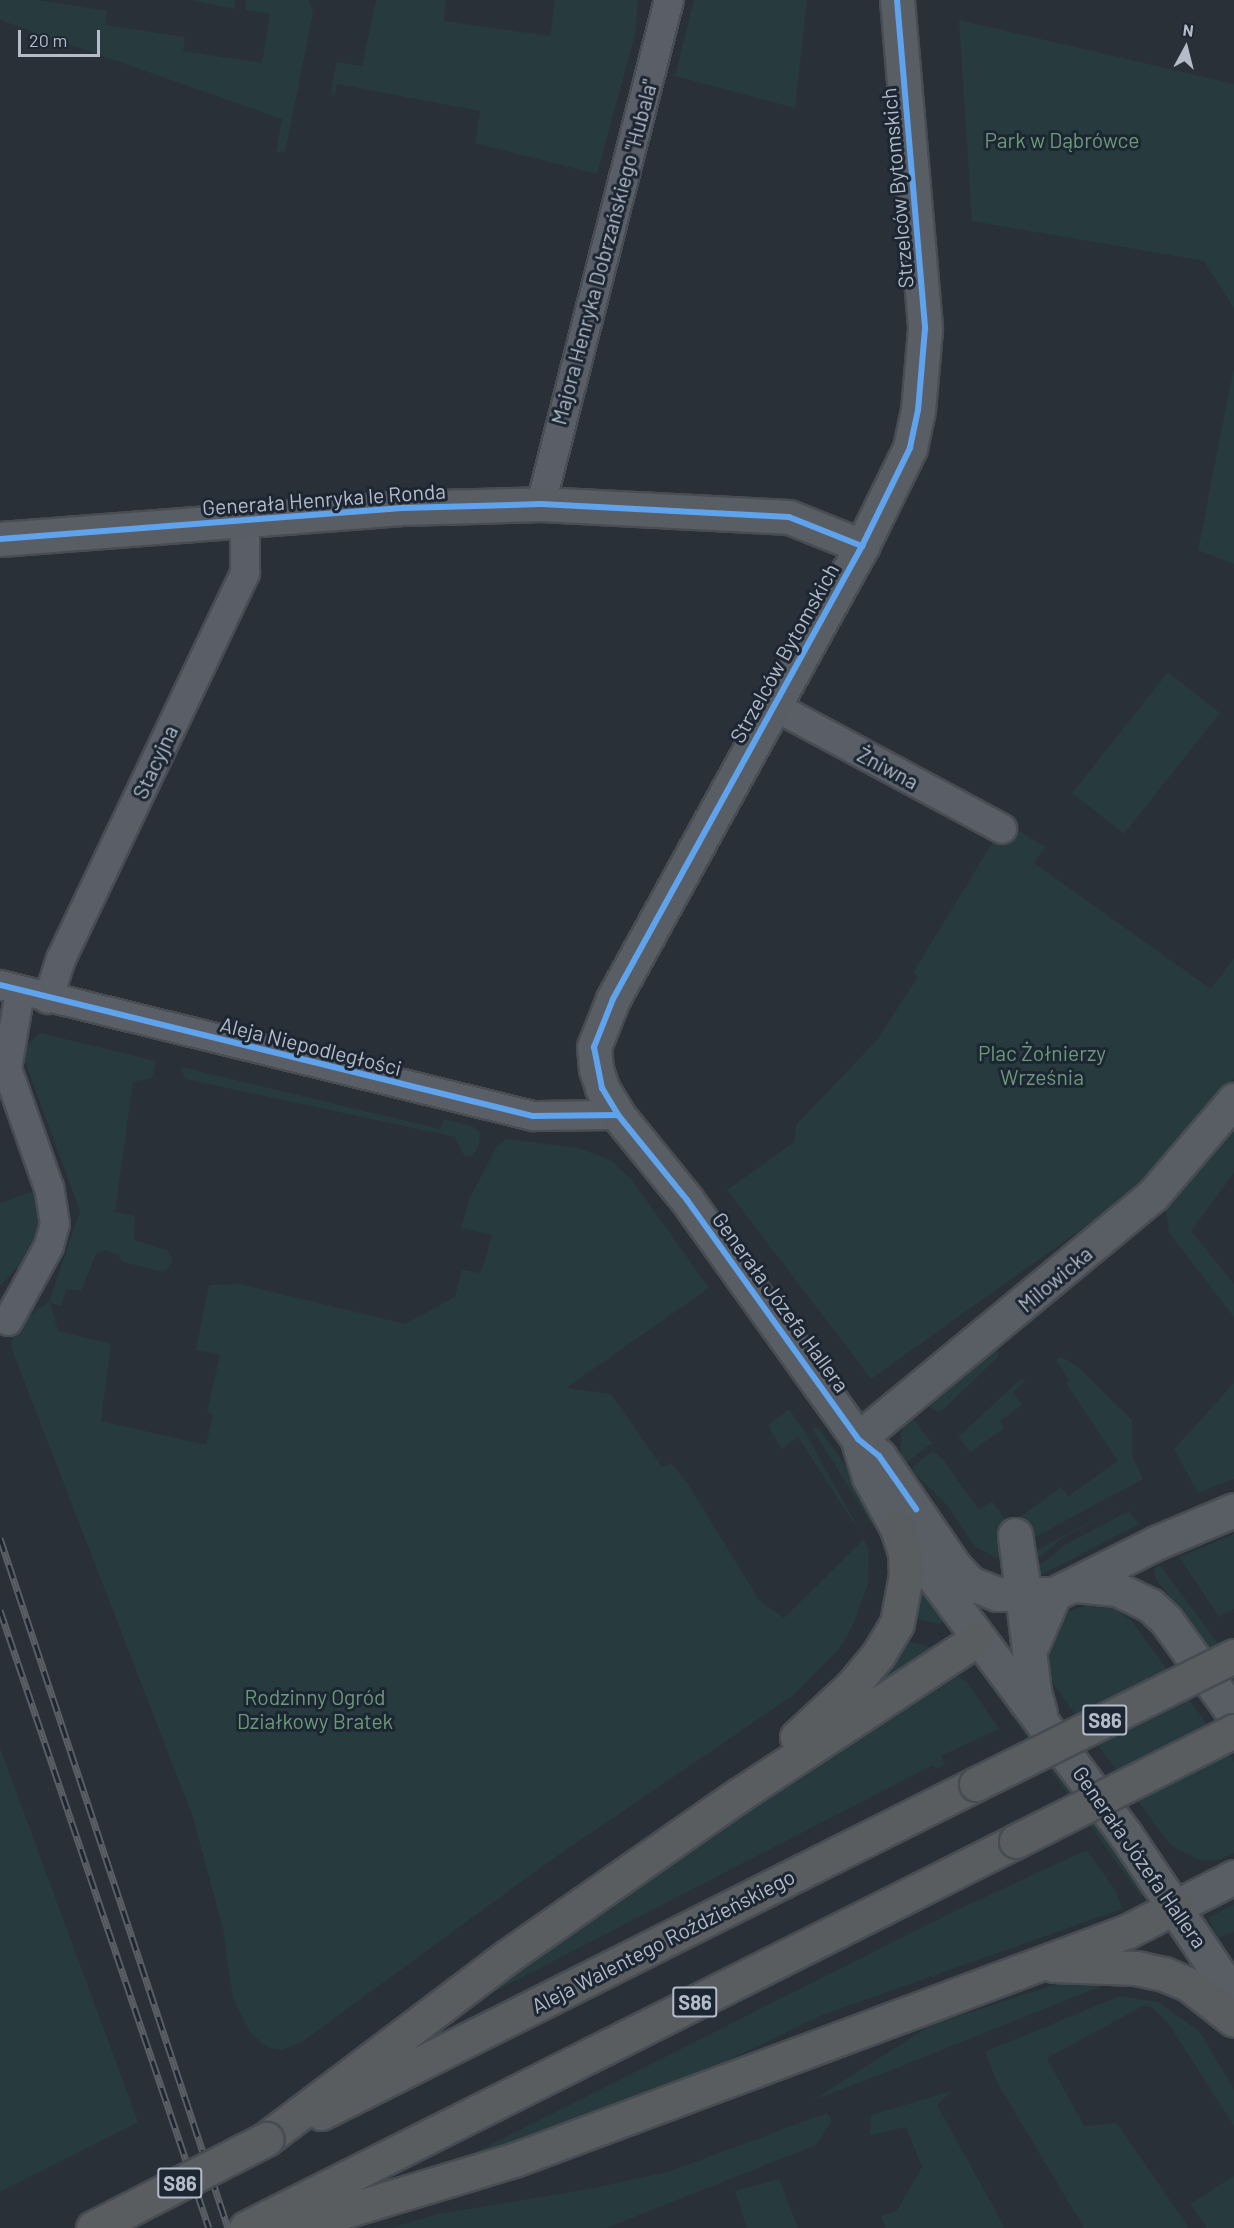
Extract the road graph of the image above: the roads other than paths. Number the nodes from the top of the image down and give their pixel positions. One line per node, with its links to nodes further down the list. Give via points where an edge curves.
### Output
1 (669, 0): 3 (street, Majora Henryka Dobrzańskiego "Hubala")
2 (897, 0): 6 (street, Strzelców Bytomskich, via 924,299 924,358 910,448)
3 (541, 504): 4 (street, Generała Henryka le Ronda, via 402,508); 6 (street, Generała Henryka le Ronda, via 789,517)
4 (245, 522): 5 (street, Generała Henryka le Ronda); 10 (street, Stacyjna, via 245,573 61,959)
5 (0, 539)
6 (861, 546): 7 (street, Strzelców Bytomskich)
7 (774, 706): 8 (street, Żniwna); 12 (street, Strzelców Bytomskich, via 600,1026 594,1047 596,1069)
8 (1002, 829)
9 (10, 988): 10 (street, Aleja Niepodległości); 13 (street, via 7,1069 49,1188 55,1224 49,1246)
10 (48, 999): 12 (street, Aleja Niepodległości, via 533,1116)
11 (1234, 1100): 14 (street, Milowicka, via 1153,1195)
12 (618, 1115): 14 (street, Generała Józefa Hallera, via 687,1200)
13 (8, 1321)
14 (858, 1440): 16 (street, Generała Józefa Hallera, via 869,1477); 17 (street, Generała Józefa Hallera, via 879,1456 954,1566 970,1583 997,1594)
15 (1234, 1510): 17 (street, via 1158,1542)
16 (897, 1528): 18 (street, Generała Józefa Hallera); 23 (highway, via 905,1554 903,1600 897,1623 878,1655 852,1686)
17 (1064, 1589): 18 (street); 20 (street, Generała Józefa Hallera, via 1117,1589 1150,1605 1166,1620); 21 (street, Generała Józefa Hallera, via 1033,1643 1015,1535 1034,1692)
18 (977, 1639): 21 (street, Generała Józefa Hallera); 23 (highway)
19 (1234, 1656): 29 (highway, Aleja Walentego Roździeńskiego / S86, bridge)
20 (1234, 1714)
21 (1042, 1720): 25 (street, Generała Józefa Hallera)
22 (1234, 1731): 31 (highway, S86, bridge)
23 (739, 1795): 29 (highway, via 508,1956)
24 (1234, 1877): 25 (street)
25 (1177, 1906): 26 (highway, via 1128,1930); 27 (street, Generała Józefa Hallera)
26 (1037, 1965): 28 (highway, via 1136,1968 1164,1974 1188,1983); 32 (highway, via 580,2136 394,2198)
27 (1234, 1996)
28 (1234, 2020)
29 (342, 2091): 30 (highway, Aleja Walentego Roździeńskiego / S86, bridge, via 266,2139)
30 (93, 2228)
31 (246, 2228)
32 (289, 2228)

